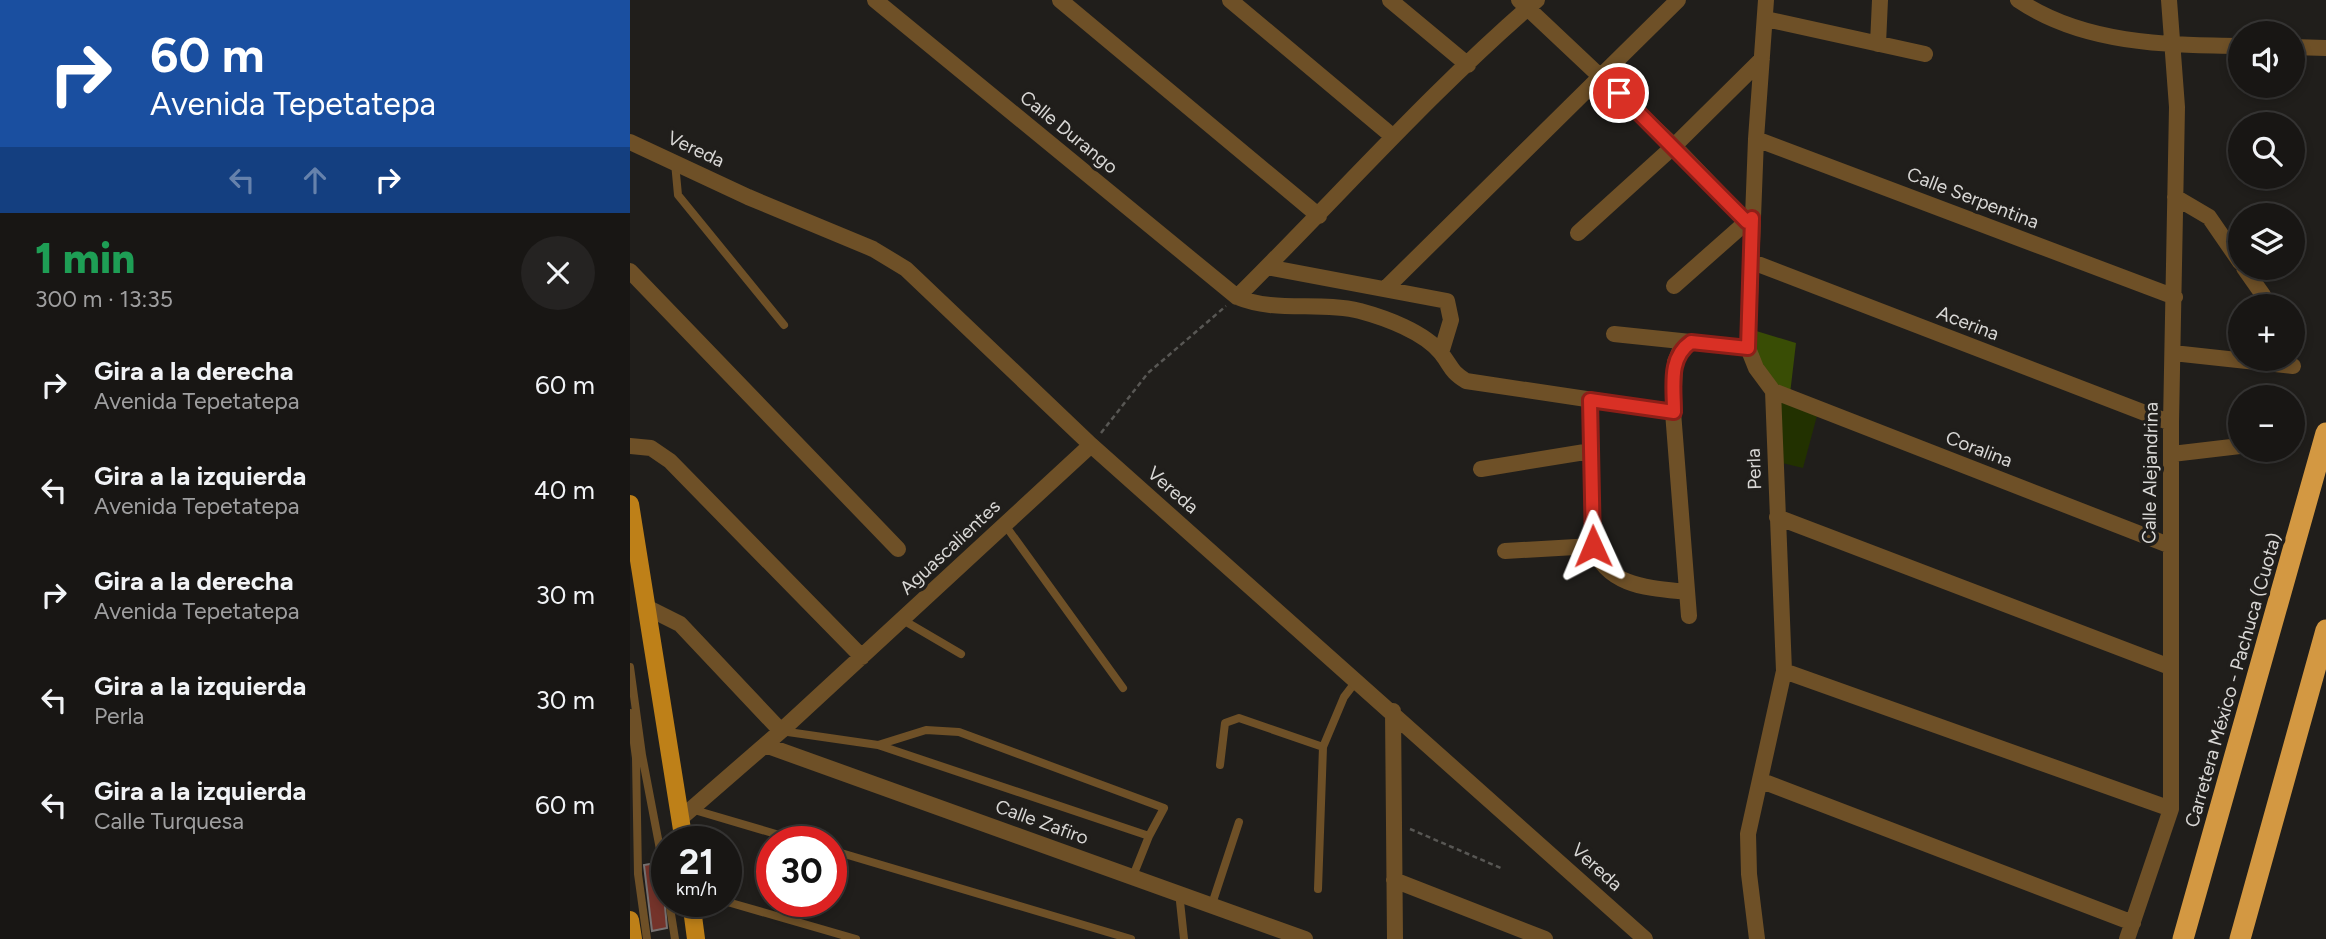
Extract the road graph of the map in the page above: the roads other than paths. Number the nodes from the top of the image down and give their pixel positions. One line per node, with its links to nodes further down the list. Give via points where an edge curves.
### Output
1 (875, 0): 36 (street, Calle Durango)
2 (1060, 0): 27 (street)
3 (1230, 0): 21 (street)
4 (1390, 0): 19 (street)
5 (1678, 0): 20 (street)
6 (1766, 0): 11 (street)
7 (1880, 0): 12 (street)
8 (2018, 0): 13 (street, via 2080,29)
9 (2169, 0): 13 (street, Calle Alejandrina)
10 (1528, 3): 19 (street); 20 (street)
11 (1766, 19): 12 (street); 18 (street)
12 (1878, 44): 17 (street)
13 (2171, 45): 14 (street); 26 (street, Calle Alejandrina, via 2177,107)
14 (2228, 46)
15 (2305, 47): 16 (street)
16 (2326, 48)
17 (1925, 54)
18 (1762, 59): 22 (street); 24 (street)
19 (1468, 65): 21 (street)
20 (1601, 76): 24 (street); 35 (street)
21 (1391, 135): 27 (street)
22 (1756, 139): 28 (street); 37 (street, Calle Serpentina)
23 (630, 142): 25 (street, Vereda)
24 (1674, 146): 28 (street); 29 (street)
25 (675, 163): 38 (lane, via 678,195); 50 (street, Vereda, via 873,249 906,270)
26 (2175, 197): 30 (street, via 2208,217); 37 (street, Calle Alejandrina)
27 (1319, 216): 32 (street)
28 (1750, 220): 31 (street); 34 (street)
29 (1578, 233)
30 (2228, 245)
31 (1750, 261): 41 (street); 48 (street, Acerina)
32 (1268, 267): 35 (street); 36 (street)
33 (630, 271): 61 (street)
34 (1674, 286)
35 (1385, 289): 42 (street, via 1447,301 1451,320)
36 (1237, 297): 42 (street, via 1256,305 1315,304 1360,311 1424,337)
37 (2175, 298): 43 (street, Calle Alejandrina)
38 (784, 326)
39 (1614, 334): 40 (street)
40 (1691, 342): 41 (street); 47 (street, via 1680,350 1675,362)
41 (1748, 348): 45 (street)
42 (1441, 353): 46 (street, via 1452,372 1466,381)
43 (2173, 353): 44 (street); 48 (street, Calle Alejandrina)
44 (2228, 359)
45 (1773, 391): 57 (street, Perla); 60 (street, Coralina)
46 (1590, 400): 47 (street); 53 (street)
47 (1674, 412): 63 (street)
48 (2171, 424): 54 (street, Calle Alejandrina)
49 (2326, 433): 112 (highway, Carretera México - Pachuca (Cuota))
50 (1091, 445): 58 (street, Aguascalientes); 73 (street, Vereda)
51 (630, 446): 69 (street, via 651,448 670,461)
52 (2228, 447): 54 (street)
53 (1591, 451): 55 (street); 59 (street)
54 (2172, 454): 60 (street, Calle Alejandrina)
55 (1481, 469)
56 (630, 504): 64 (main road)
57 (1777, 517): 71 (street); 72 (street, Perla)
58 (1005, 525): 66 (street, Aguascalientes); 74 (lane)
59 (1593, 546): 62 (street); 63 (street, via 1598,561 1612,575 1639,587)
60 (2171, 546): 71 (street, Calle Alejandrina)
61 (898, 549)
62 (1505, 551)
63 (1687, 592): 65 (street)
64 (648, 608): 77 (street, via 680,624); 84 (main road)
65 (1689, 616)
66 (903, 620): 68 (lane); 69 (street, Aguascalientes)
67 (2326, 630): 113 (highway)
68 (961, 654)
69 (862, 657): 77 (street, Aguascalientes)
70 (630, 667): 86 (lane)
71 (2170, 667): 83 (street, Calle Alejandrina)
72 (1784, 671): 82 (street, Perla); 83 (street)
73 (1357, 680): 75 (street, Vereda); 80 (lane, via 1344,696)
74 (1123, 688)
75 (1393, 711): 92 (street); 110 (street, Vereda)
76 (630, 713): 101 (lane, via 636,758 638,874)
77 (781, 731): 78 (street, Aguascalientes); 79 (lane)
78 (765, 745): 84 (street, Aguascalientes); 91 (street, Calle Zafiro)
79 (878, 745): 89 (lane); 89 (lane, via 926,730 959,732 1164,808)
80 (1324, 747): 81 (lane, via 1239,718 1225,723); 93 (lane)
81 (1220, 765)
82 (1762, 781): 99 (street); 111 (street, Perla, via 1748,834)
83 (2171, 810): 99 (street, Calle Alejandrina)
84 (686, 814): 87 (main road); 88 (lane)
85 (1239, 822): 95 (lane)
86 (656, 826)
87 (685, 826)
88 (756, 831)
89 (1149, 836): 91 (lane)
90 (847, 855): 105 (lane)
91 (1133, 876): 94 (street, Calle Zafiro)
92 (1394, 880): 108 (street); 109 (street)
93 (1318, 889)
94 (1179, 892): 95 (street, Calle Zafiro); 106 (lane)
95 (1212, 904): 100 (street, Calle Zafiro)
96 (742, 906): 104 (lane)
97 (672, 917): 102 (lane)
98 (693, 917): 103 (main road)
99 (2130, 931)
100 (1268, 932): 107 (street, Calle Zafiro)
101 (647, 939)
102 (675, 939)
103 (696, 939)
104 (856, 939)
105 (1131, 939)
106 (1184, 939)
107 (1305, 939)
108 (1395, 939)
109 (1545, 939)
110 (1645, 939)
111 (1757, 939)
112 (2183, 939)
113 (2240, 939)

